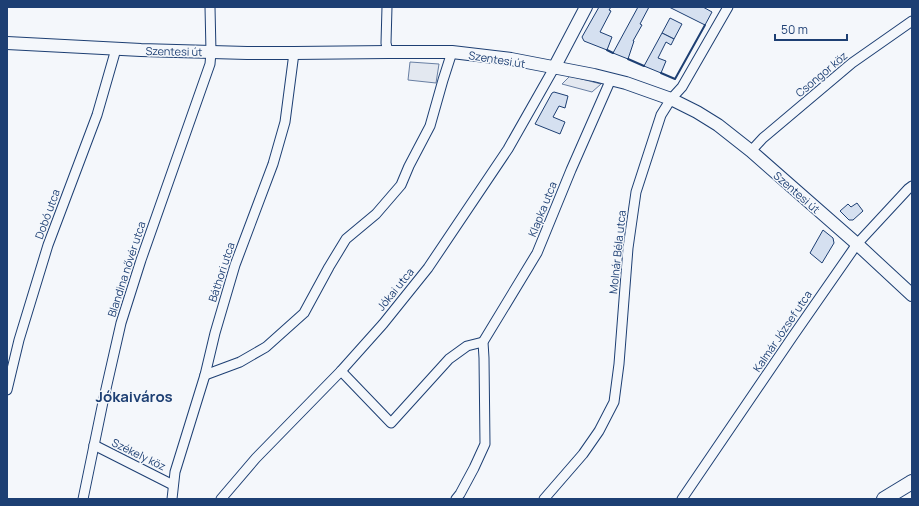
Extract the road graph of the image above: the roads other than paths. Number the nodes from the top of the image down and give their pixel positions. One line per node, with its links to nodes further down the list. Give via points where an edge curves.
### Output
1 (210, 7): 8 (street, Blandina nővér utca)
2 (387, 7): 9 (street)
3 (586, 7): 12 (street)
4 (728, 7): 14 (street, Molnár Béla utca, via 682,87)
5 (912, 21): 15 (street, Csongor köz, via 852,63)
6 (7, 43): 7 (street, Szentesi út)
7 (116, 49): 8 (street, Szentesi út); 22 (street, Dobó utca, via 97,115 48,244)
8 (211, 52): 11 (street, Szentesi út); 23 (street, Blandina nővér utca, via 210,64 140,260 121,323)
9 (388, 52): 10 (street, Szentesi út); 11 (street, Szentesi út)
10 (452, 52): 12 (street, Szentesi út, via 511,59); 21 (street, via 430,126 401,185 376,214 346,239 304,312 266,347 240,362)
11 (294, 53): 21 (street, Báthori utca, via 285,122 273,164 235,265)
12 (554, 68): 13 (street, Szentesi út); 20 (street, Jókai utca, via 508,149 428,268)
13 (611, 79): 14 (street, Szentesi út); 19 (street, Klapka utca, via 537,253)
14 (671, 99): 15 (street, Szentesi út, via 702,115); 30 (street, Molnár Béla utca, via 661,115 636,192 628,248 614,402 583,454)
15 (751, 151): 17 (street, Szentesi út)
16 (912, 186): 17 (street, Kalmár József utca)
17 (856, 244): 18 (street, Szentesi út); 31 (street, Kalmár József utca)
18 (912, 295)
19 (483, 342): 20 (street, via 467,346 449,359 391,423); 29 (street, via 485,444)
20 (341, 371): 28 (street, Jókai utca, via 256,458)
21 (205, 375): 25 (street, Báthori utca)
22 (7, 390)
23 (94, 445): 25 (street, Székely köz); 26 (street, Blandina nővér utca)
24 (912, 482): 32 (main road)
25 (173, 485): 27 (street, Báthori utca)
26 (83, 499)
27 (172, 499)
28 (221, 499)
29 (456, 499)
30 (544, 499)
31 (682, 499)
32 (884, 499)

